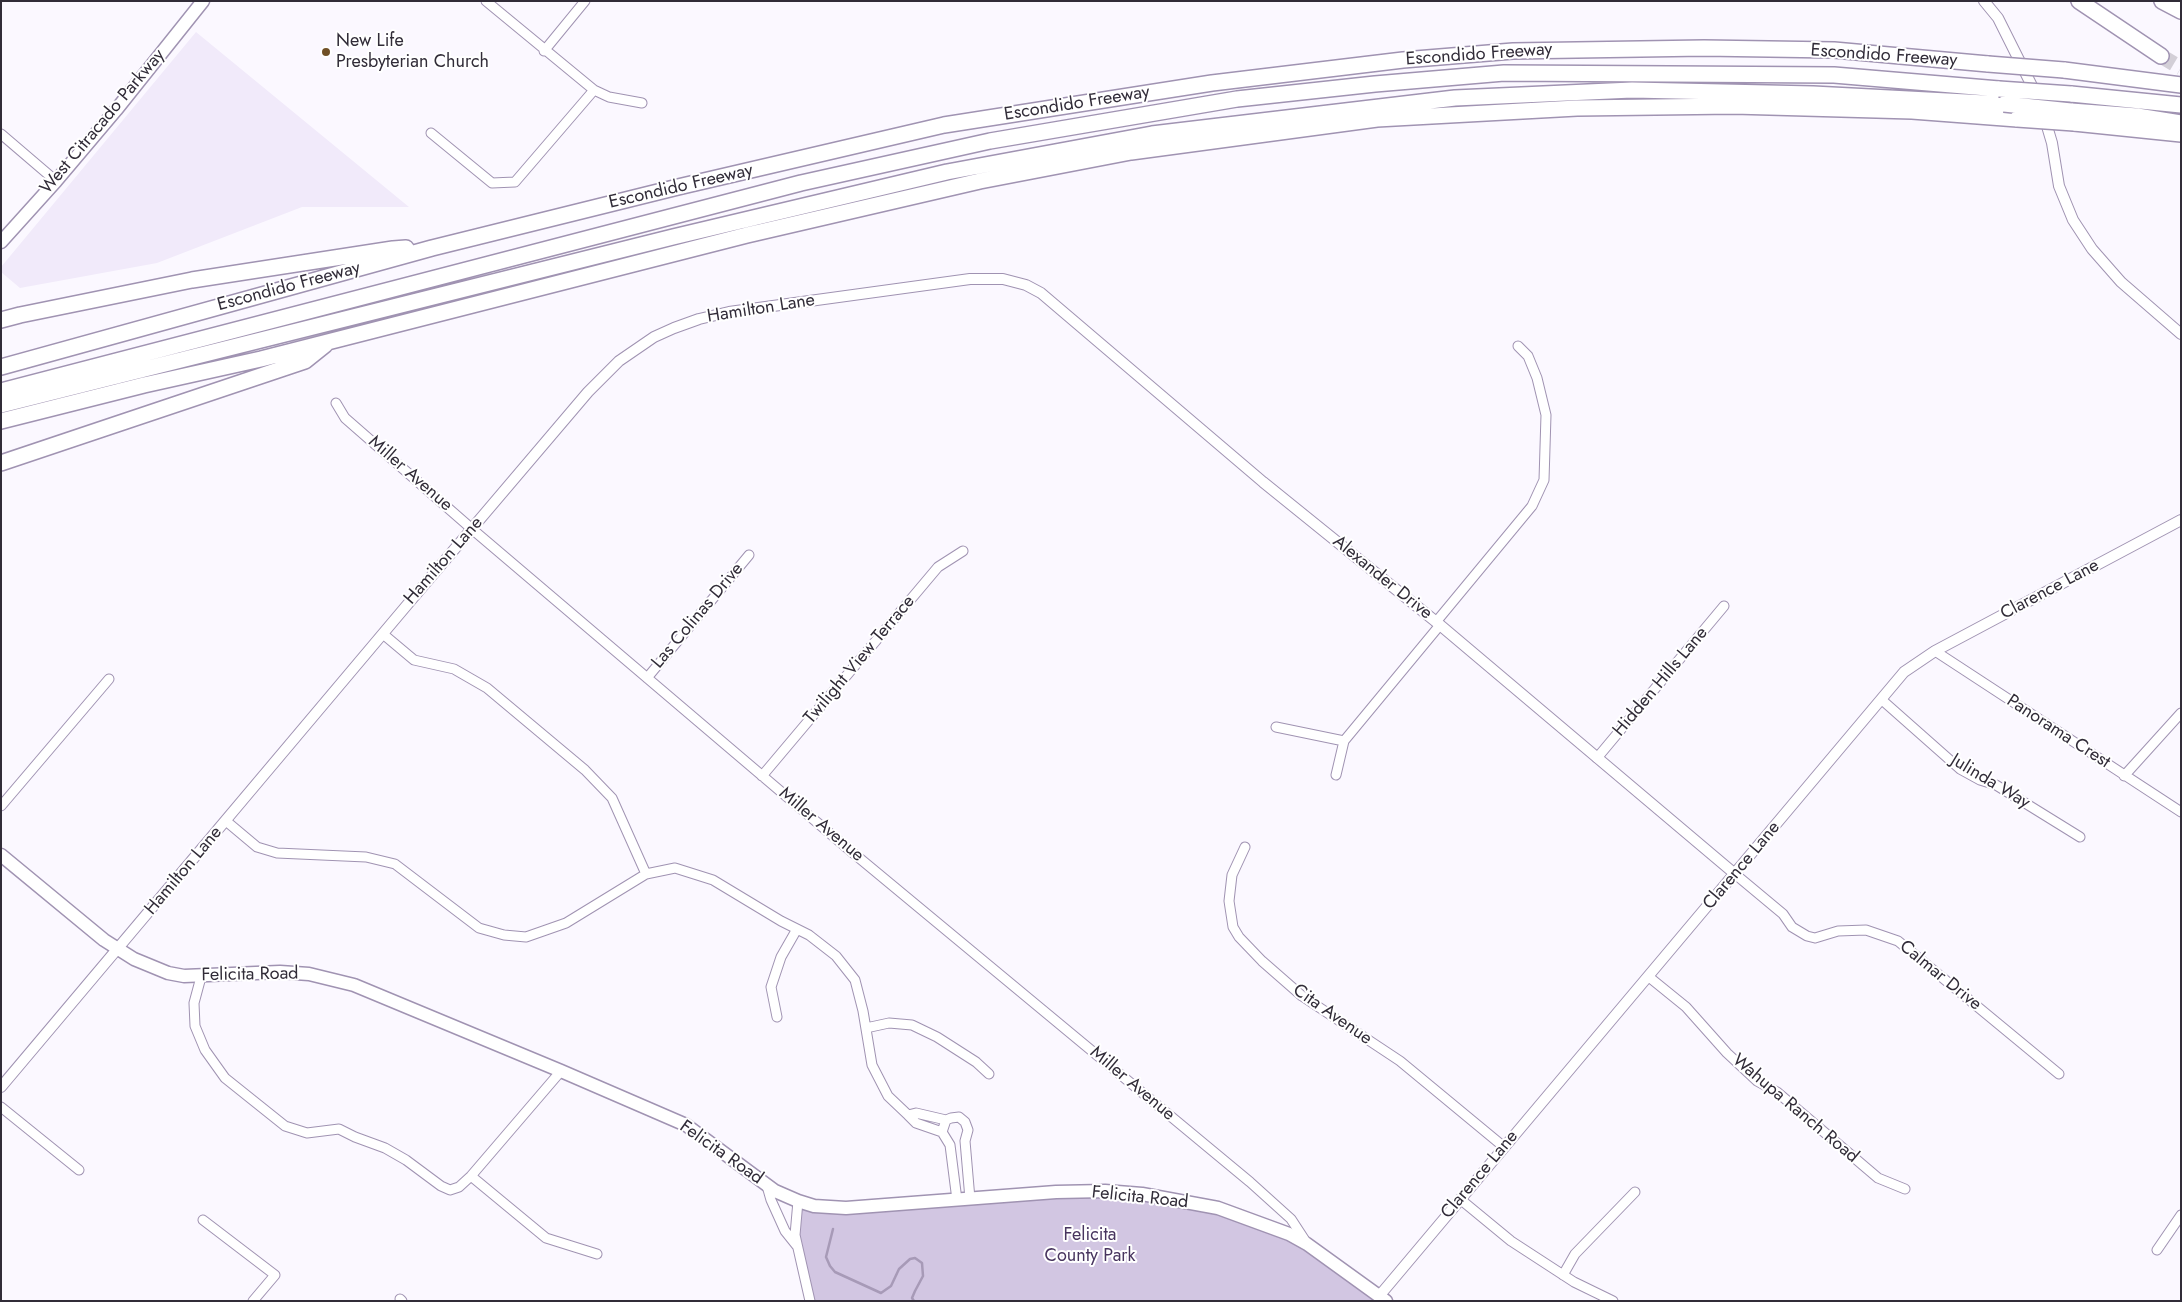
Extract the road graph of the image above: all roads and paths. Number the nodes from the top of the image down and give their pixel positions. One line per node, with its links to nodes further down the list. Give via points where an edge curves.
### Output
1 (203, 1): 19 (main road, West Citracado Parkway)
2 (486, 1): 8 (street)
3 (586, 1): 8 (street)
4 (1984, 1): 26 (street, via 1998,18 2039,98 2052,143 2059,186 2073,220 2092,249 2121,282)
5 (2079, 1): 9 (highway)
6 (2162, 1): 7 (highway)
7 (2181, 11)
8 (544, 50): 11 (street)
9 (2161, 56)
10 (2181, 84): 21 (highway, Escondido Freeway, bridge, via 2064,70 1834,50 1513,51 1212,83 944,125)
11 (594, 90): 12 (street, via 609,97); 16 (street, via 515,182 492,183)
12 (642, 103)
13 (2181, 105): 32 (highway, bridge, via 1834,75 1504,73 1237,99 990,141 801,183)
14 (2073, 117): 15 (highway, via 2137,116); 18 (highway); 27 (highway, bridge, via 2017,119 1912,111 1734,106 1577,108 1377,119 1278,131 1131,152 980,181 689,249); 29 (highway, bridge, via 2004,104 1813,94 1632,90 1454,98 1152,134 947,172)
15 (2181, 123)
16 (431, 133)
17 (1, 134): 19 (street)
18 (2181, 134)
19 (56, 181): 20 (main road, West Citracado Parkway)
20 (1, 242)
21 (432, 248): 23 (highway, via 393,249 192,280); 30 (highway, Escondido Freeway)
22 (1026, 285): 38 (street, Hamilton Lane, via 1003,279 970,279 730,312 674,328 636,348 604,376); 42 (street, Alexander Drive, via 1041,293 1263,482)
23 (20, 314): 24 (highway); 25 (highway)
24 (1, 315)
25 (1, 320)
26 (2181, 334)
27 (331, 341): 31 (highway); 36 (highway, via 305,361)
28 (1518, 346): 42 (street, via 1528,356 1534,370 1546,416 1544,480 1532,506)
29 (232, 347): 31 (highway); 34 (highway)
30 (1, 367)
31 (144, 385): 35 (highway)
32 (1, 391)
33 (336, 403): 38 (street, Miller Avenue, via 345,418)
34 (1, 405)
35 (1, 421)
36 (1, 463)
37 (2181, 520): 44 (street, Clarence Lane)
38 (472, 529): 43 (street, Hamilton Lane); 45 (street, Miller Avenue)
39 (963, 551): 53 (street, Twilight View Terrace, via 938,567)
40 (749, 555): 45 (street, Las Colinas Drive)
41 (1724, 606): 51 (street, Hidden Hills Lane)
42 (1438, 624): 50 (street); 51 (street, Alexander Drive)
43 (383, 634): 57 (street, Hamilton Lane); 61 (street, via 414,660 454,670 487,688 585,770 612,798)
44 (1935, 651): 47 (street, Clarence Lane, via 1904,672); 54 (street, Panorama Crest)
45 (647, 678): 53 (street, Miller Avenue)
46 (109, 679): 55 (street)
47 (1882, 700): 58 (street, Julinda Way, via 1960,769 1996,785); 62 (street, Clarence Lane)
48 (2181, 713): 54 (street)
49 (1276, 727): 50 (street)
50 (1344, 742): 52 (street)
51 (1597, 758): 62 (street, Alexander Drive)
52 (1336, 775)
53 (762, 776): 89 (street, Miller Avenue, via 1250,1182 1291,1220)
54 (2124, 776): 56 (street, Panorama Crest)
55 (1, 806)
56 (2181, 812)
57 (226, 821): 61 (street, via 257,847 276,853 366,857 395,864 479,928 504,935 526,937 566,923); 64 (street, Hamilton Lane)
58 (2080, 838)
59 (1245, 847): 77 (street, Cita Avenue, via 1232,875 1229,901 1233,928 1240,937 1302,996 1400,1061)
60 (1, 855): 64 (main road, Felicita Road)
61 (646, 874): 63 (street, via 676,868 713,880)
62 (1735, 874): 66 (street, Clarence Lane); 71 (street, Calmar Drive, via 1783,914 1792,927 1807,936 1815,938 1838,931 1866,930 1898,941)
63 (797, 929): 67 (street, via 781,957 771,987); 68 (street, via 836,956 855,980)
64 (118, 949): 65 (main road, Felicita Road, via 168,973); 72 (street, Hamilton Lane)
65 (201, 977): 69 (main road, Felicita Road, via 280,972 336,980); 79 (street, via 193,1014 194,1026 205,1050 224,1078 277,1121 307,1133 339,1129 385,1148 450,1190)
66 (1649, 977): 77 (street, Clarence Lane); 81 (street, Wahupa Ranch Road, via 1686,1006 1727,1053 1757,1081 1776,1092 1878,1178)
67 (777, 1017)
68 (866, 1028): 70 (street, via 912,1025 937,1037); 74 (street, via 872,1066 888,1096)
69 (561, 1071): 79 (street); 80 (main road, Felicita Road, via 686,1125)
70 (989, 1074)
71 (2059, 1074)
72 (1, 1087)
73 (1, 1107): 78 (street)
74 (908, 1114): 75 (street); 76 (street, via 916,1122)
75 (946, 1120): 76 (street); 83 (street, via 959,1117 968,1130 965,1141)
76 (942, 1132): 85 (street, via 950,1145)
77 (1504, 1147): 84 (street, Clarence Lane)
78 (79, 1170)
79 (471, 1176): 92 (street, via 546,1238)
80 (767, 1186): 86 (main road, Felicita Road); 90 (street, via 785,1232)
81 (1905, 1188)
82 (1635, 1192): 93 (street, via 1575,1254)
83 (970, 1199): 85 (main road, Felicita Road); 89 (main road, Felicita Road, via 1056,1192 1142,1194 1224,1210)
84 (1460, 1199): 93 (street, via 1511,1241); 94 (street, Clarence Lane)
85 (957, 1200): 86 (main road, Felicita Road, via 846,1208)
86 (798, 1201): 90 (street)
87 (2181, 1215): 91 (street)
88 (203, 1220): 95 (street, via 275,1275)
89 (1307, 1244): 94 (main road, Felicita Road)
90 (797, 1246): 96 (street)
91 (2157, 1250)
92 (597, 1254)
93 (1563, 1275): 97 (street)
94 (1380, 1299)
95 (254, 1301)
96 (810, 1301)
97 (1613, 1301)

